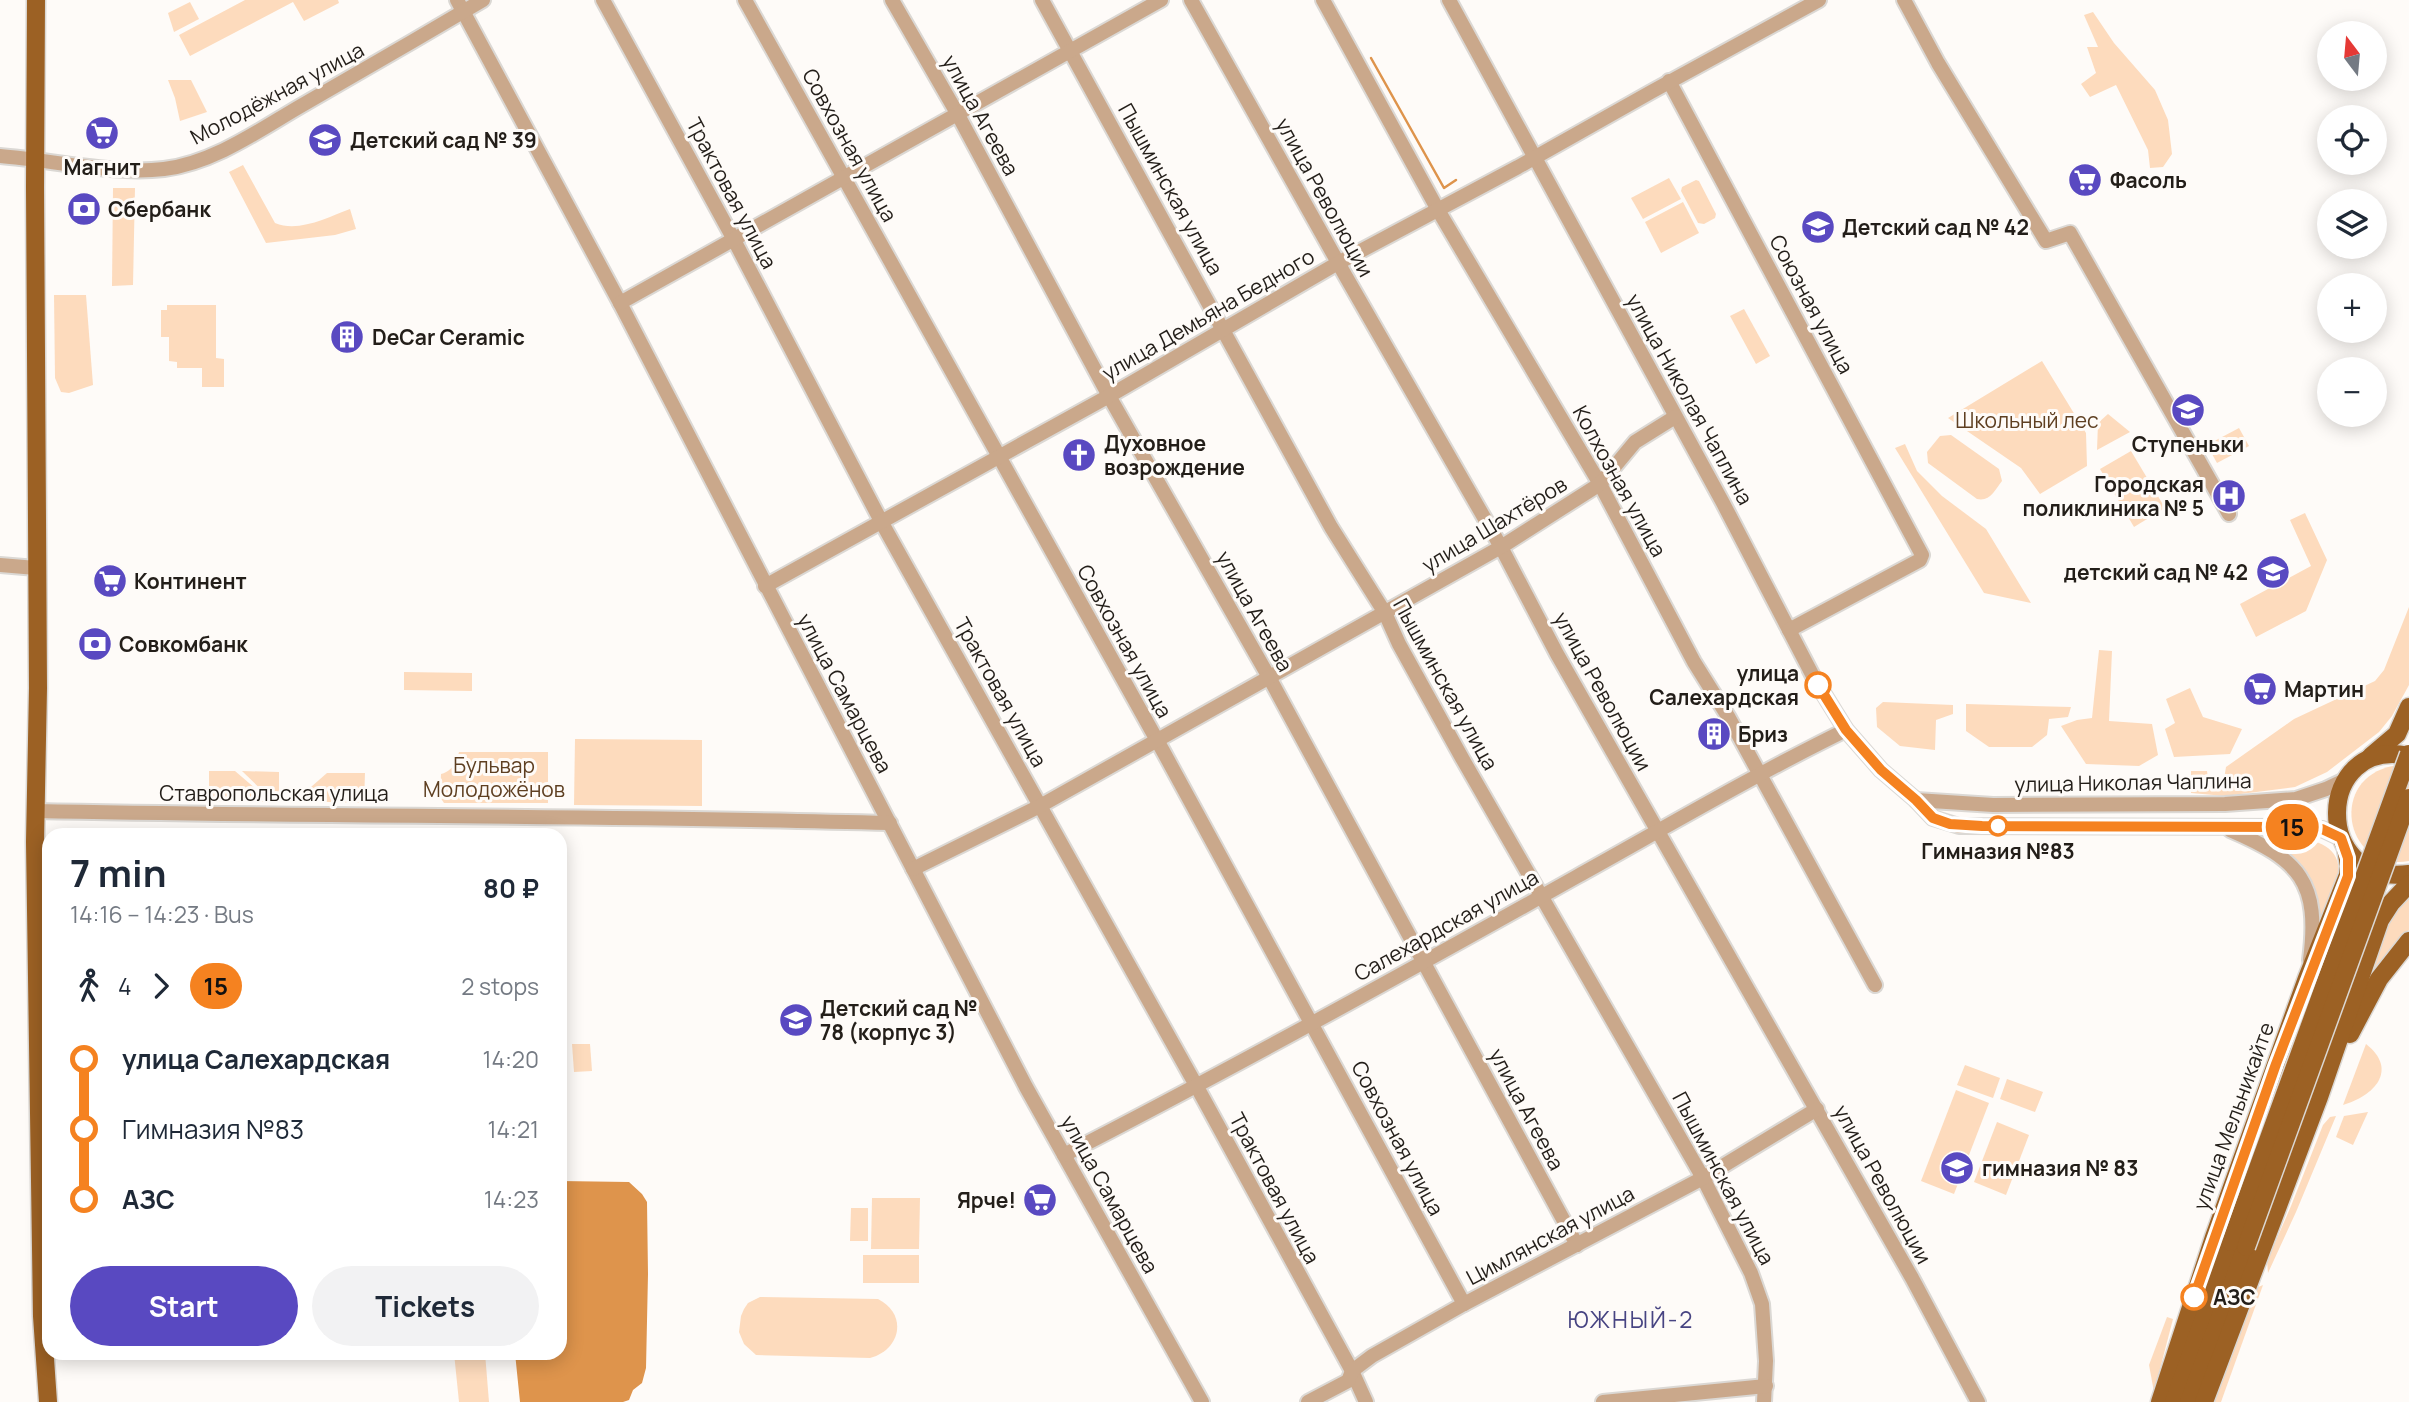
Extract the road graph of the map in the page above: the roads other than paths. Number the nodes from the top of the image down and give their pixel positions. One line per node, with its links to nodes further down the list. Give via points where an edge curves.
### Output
1 (36, 0): 19 (main road)
2 (483, 0): 13 (street, Молодёжная улица)
3 (603, 0): 22 (street, Трактовая улица)
4 (745, 0): 20 (street, Совхозная улица)
5 (892, 0): 16 (street, улица Агеева)
6 (1041, 0): 14 (street, Пышминская улица)
7 (1161, 0): 14 (street)
8 (1191, 0): 23 (street, улица Революции)
9 (1323, 0): 21 (street, Колхозная улица)
10 (1449, 0): 18 (street, улица Николая Чаплина)
11 (1819, 0): 15 (street, улица Демьяна Бедного)
12 (1904, 0): 30 (street, via 2046,242 2070,233)
13 (460, 6): 19 (street, Молодёжная улица, via 241,140 189,164 142,170); 24 (street, улица Самарцева)
14 (1070, 49): 16 (street); 25 (street, Пышминская улица)
15 (1669, 82): 18 (street, улица Демьяна Бедного); 37 (street, Союзная улица, via 1922,555)
16 (957, 113): 20 (street); 26 (street, улица Агеева)
17 (0, 156): 19 (street, Молодёжная улица)
18 (1535, 158): 21 (street, улица Демьяна Бедного); 27 (street, улица Николая Чаплина)
19 (35, 160): 34 (main road)
20 (845, 176): 22 (street); 28 (street, Совхозная улица)
21 (1438, 210): 23 (street, улица Демьяна Бедного); 29 (street, Колхозная улица)
22 (733, 238): 24 (street); 31 (street, Трактовая улица)
23 (1338, 263): 25 (street, улица Демьяна Бедного); 32 (street, улица Революции)
24 (620, 303): 35 (street, улица Самарцева)
25 (1224, 329): 26 (street, улица Демьяна Бедного); 36 (street, Пышминская улица, via 1331,527)
26 (1109, 396): 28 (street, улица Демьяна Бедного); 38 (street, улица Агеева)
27 (1675, 417): 29 (street, улица Шахтёров, via 1636,442); 37 (street, улица Николая Чаплина)
28 (998, 457): 31 (street, улица Демьяна Бедного); 41 (street, Совхозная улица)
29 (1600, 484): 32 (street, улица Шахтёров); 44 (street, Колхозная улица)
30 (2229, 514)
31 (882, 523): 35 (street, улица Демьяна Бедного); 48 (street, Трактовая улица)
32 (1501, 547): 36 (street, улица Шахтёров); 52 (street, улица Революции)
33 (0, 565): 34 (street)
34 (36, 568): 49 (main road)
35 (765, 586): 50 (street, улица Самарцева)
36 (1385, 613): 38 (street, улица Шахтёров); 57 (street, Пышминская улица, via 1398,644)
37 (1789, 629): 40 (street, улица Николая Чаплина)
38 (1270, 679): 41 (street, улица Шахтёров); 59 (street, улица Агеева)
39 (2409, 707): 43 (main road, via 2397,734)
40 (1846, 730): 44 (street, Салехардская улица); 47 (street, улица Николая Чаплина, via 1881,770)
41 (1157, 741): 48 (street, улица Шахтёров); 62 (street, Совхозная улица)
42 (2409, 755): 43 (main road, via 2382,755); 68 (main road, bridge)
43 (2360, 765): 45 (main road)
44 (1758, 774): 52 (street, Салехардская улица); 61 (street, Колхозная улица)
45 (2347, 779): 47 (street, улица Николая Чаплина, via 2296,799 2225,804 1993,805); 53 (main road, улица Мельникайте, via 2337,802 2337,827)
46 (2409, 798): 68 (main road, bridge)
47 (1916, 800): 51 (street, улица Николая Чаплина, via 1933,818 1959,826)
48 (1040, 806): 54 (street, улица Шахтёров); 63 (street, Трактовая улица)
49 (36, 811): 50 (street, Ставропольская улица); 70 (main road)
50 (890, 823): 54 (street, улица Самарцева)
51 (2223, 827): 53 (street, улица Николая Чаплина, via 2322,829); 60 (street, via 2281,855 2305,884 2314,926)
52 (1658, 832): 57 (street, Салехардская улица); 65 (street, улица Революции)
53 (2343, 843): 55 (main road, via 2362,864 2394,875); 60 (main road, улица Мельникайте, via 2348,876)
54 (913, 869): 66 (street, улица Самарцева)
55 (2409, 874)
56 (2409, 884): 64 (main road, via 2380,920)
57 (1542, 897): 59 (street, Салехардская улица); 67 (street, Пышминская улица)
58 (2409, 941): 64 (main road, via 2370,993)
59 (1424, 962): 62 (street, Салехардская улица); 69 (street, улица Агеева)
60 (2307, 978): 82 (main road, улица Мельникайте)
61 (1875, 985)
62 (1312, 1023): 63 (street, Салехардская улица); 71 (street, Совхозная улица)
63 (1197, 1087): 66 (street, Салехардская улица); 73 (street, Трактовая улица)
64 (2319, 1097): 85 (main road)
65 (1817, 1109): 67 (street, Цимлянская улица); 81 (street, улица Революции)
66 (1064, 1155): 76 (street, улица Самарцева)
67 (1703, 1178): 69 (street, Цимлянская улица); 74 (street, Пышминская улица, via 1758,1288 1765,1323)
68 (2239, 1244): 83 (main road); 84 (main road)
69 (1577, 1245): 71 (street, Цимлянская улица)
70 (42, 1271)
71 (1464, 1304): 73 (street, Цимлянская улица)
72 (44, 1360): 75 (main road)
73 (1352, 1371): 77 (street, Цимлянская улица, via 1348,1381); 78 (street, Трактовая улица)
74 (1766, 1387): 79 (street); 80 (street, Пышминская улица)
75 (48, 1398)
76 (1202, 1402)
77 (1308, 1402)
78 (1366, 1402)
79 (1603, 1402)
80 (1764, 1402)
81 (1978, 1402)
82 (2160, 1402)
83 (2174, 1402)
84 (2189, 1402)
85 (2204, 1402)

